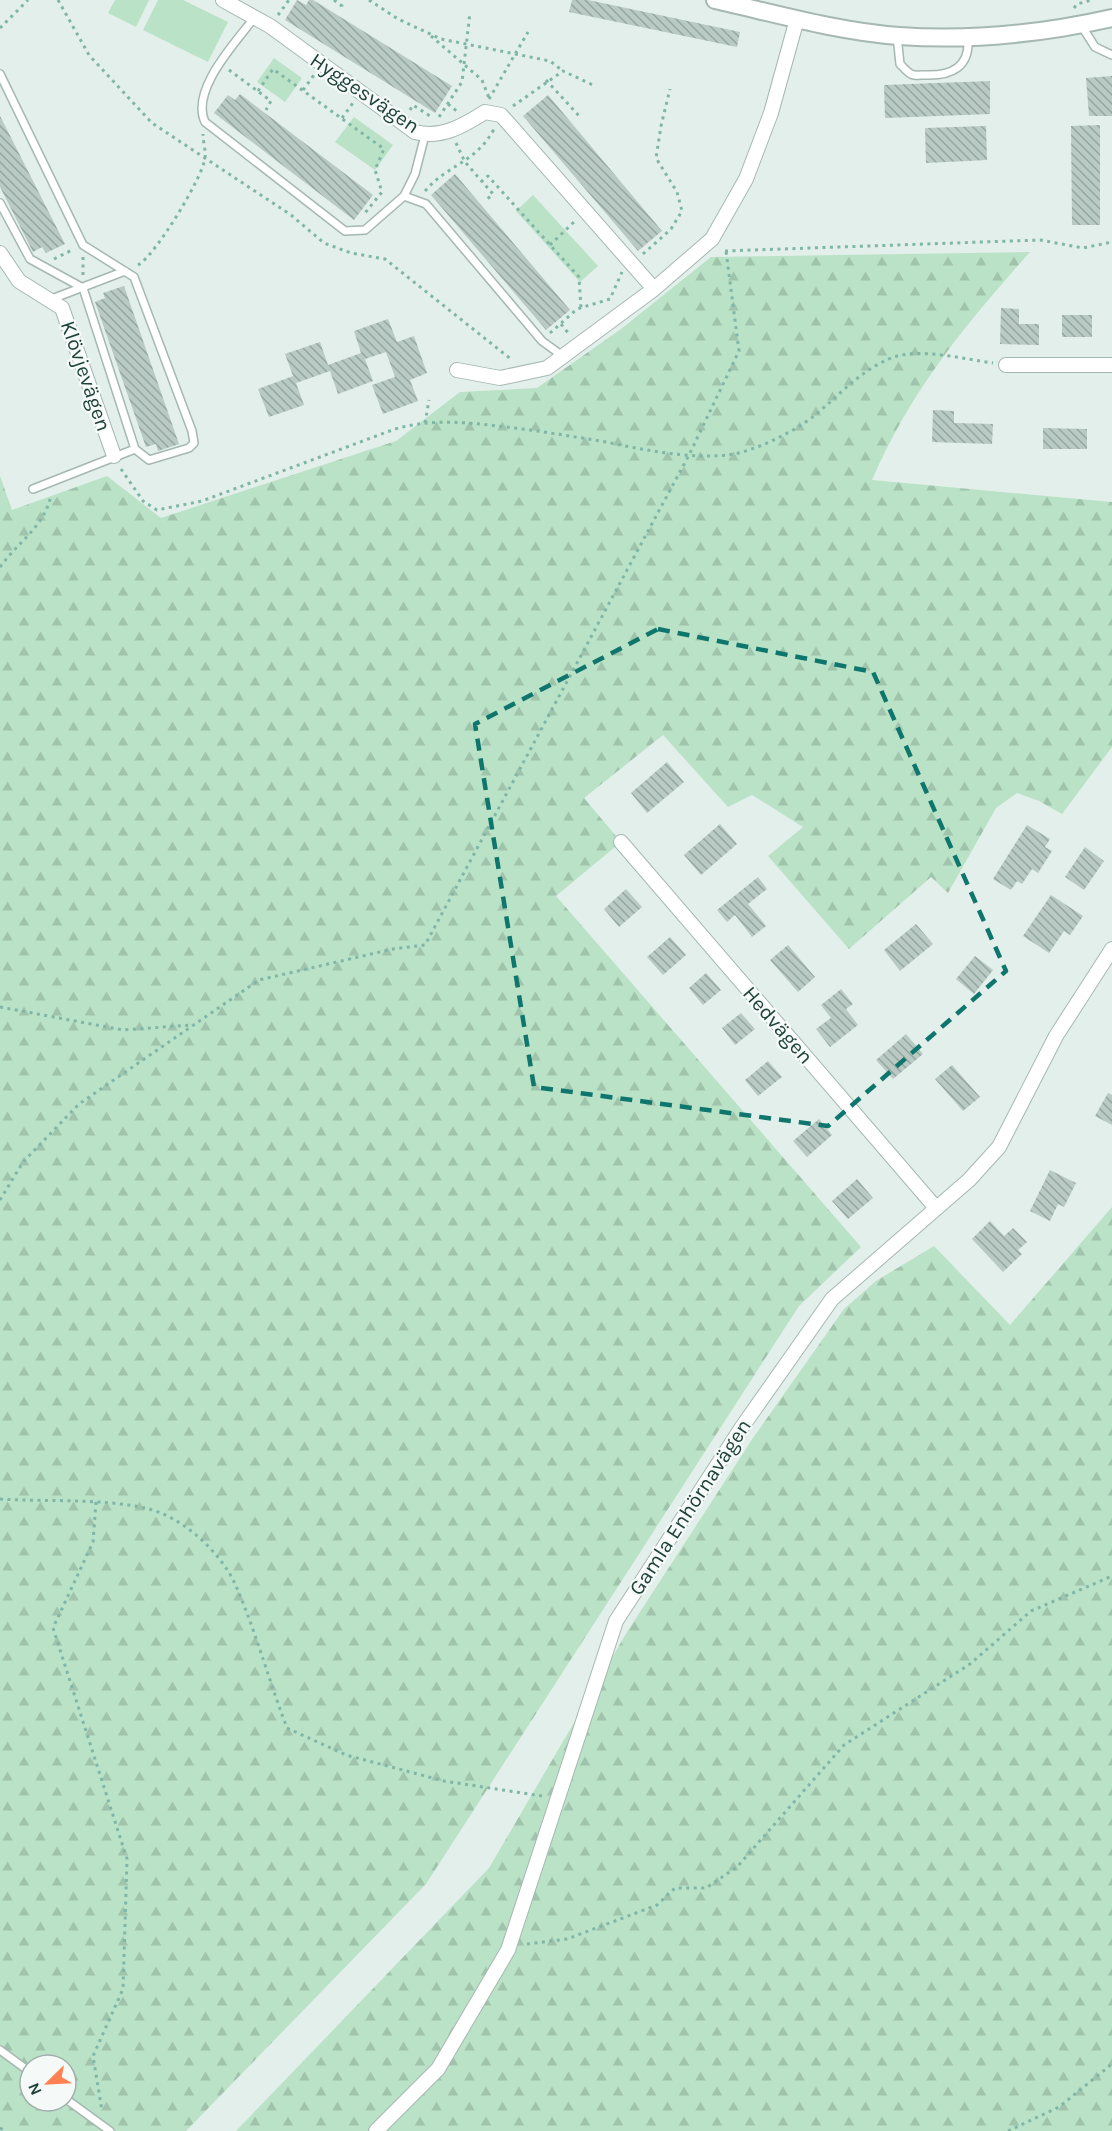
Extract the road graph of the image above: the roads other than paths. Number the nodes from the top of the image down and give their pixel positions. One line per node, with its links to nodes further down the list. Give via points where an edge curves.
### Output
1 (223, 0): 3 (street, Hyggesvägen)
2 (715, 0): 5 (street)
3 (255, 18): 11 (street, Hyggesvägen, via 415,132); 12 (lane, via 206,88 201,114 205,122 345,231 365,230)
4 (1112, 18): 6 (street)
5 (796, 19): 7 (street); 17 (street, via 771,113 732,208 712,239)
6 (1075, 20): 8 (street, via 1013,36); 9 (lane, via 1095,47)
7 (897, 36): 8 (street); 8 (lane, via 900,64 911,74 941,76 960,65 969,51)
8 (968, 38)
9 (1112, 55)
10 (0, 77): 15 (lane, via 83,244)
11 (425, 135): 12 (lane); 17 (street, Hyggesvägen, via 465,125 485,112 501,116)
12 (405, 196): 19 (lane, via 426,204 542,341)
13 (0, 203): 16 (lane, via 30,259)
14 (0, 254): 18 (street, Klövjevägen, via 19,281)
15 (125, 271): 16 (lane); 23 (lane, via 134,277 194,442 189,448 149,460)
16 (83, 288): 18 (lane); 23 (lane)
17 (654, 289): 19 (street)
18 (49, 300): 24 (street, Klövjevägen, via 62,308)
19 (564, 357): 22 (street, via 547,368 500,378)
20 (1112, 364): 21 (street)
21 (1006, 365)
22 (457, 370)
23 (135, 449): 24 (lane)
24 (116, 460): 25 (lane)
25 (33, 489)
26 (621, 842): 28 (street, Hedvägen)
27 (1112, 949): 28 (street, Gamla Enhörnavägen, via 1056,1036 999,1147)
28 (936, 1208): 33 (street, Gamla Enhörnavägen, via 832,1299 742,1427 616,1621 508,1950 438,2069)
29 (0, 2050): 30 (lane)
30 (18, 2063)
31 (78, 2107): 32 (lane)
32 (110, 2131)
33 (376, 2131)

